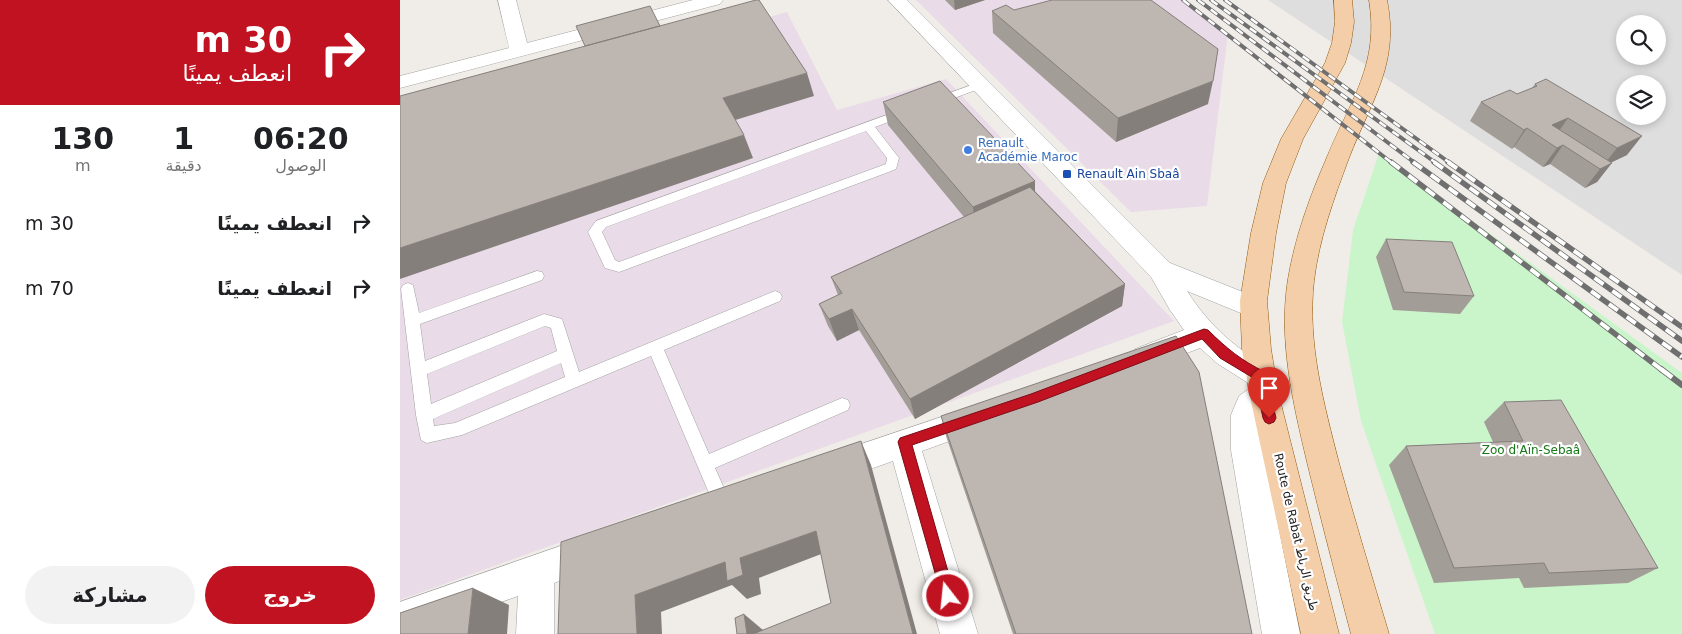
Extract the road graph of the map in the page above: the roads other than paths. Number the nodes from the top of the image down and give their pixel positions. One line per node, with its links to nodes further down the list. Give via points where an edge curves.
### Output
1 (507, 0): 6 (street)
2 (714, 0): 6 (street)
3 (897, 0): 8 (street)
4 (1343, 0): 14 (main road, Route de Rabat طريق الرباط, via 1346,26 1337,60 1282,160 1259,257)
5 (1378, 0): 37 (main road, via 1383,29 1380,60 1320,203 1302,277 1298,325 1306,392)
6 (520, 51): 7 (street)
7 (400, 82)
8 (980, 85): 9 (lane); 10 (street)
9 (868, 126): 9 (lane, via 893,158 892,166 619,266 610,264 595,232 601,224)
10 (1161, 270): 14 (street); 16 (street, via 1178,301)
11 (537, 276): 15 (lane)
12 (408, 289): 15 (lane)
13 (775, 297): 17 (lane)
14 (1253, 307): 22 (main road, Route de Rabat طريق الرباط)
15 (412, 321): 20 (lane)
16 (1204, 334): 19 (street); 22 (street)
17 (655, 347): 21 (lane); 27 (lane)
18 (566, 354): 20 (lane, via 557,323 544,320); 21 (lane); 25 (lane)
19 (1116, 368)
20 (418, 370): 25 (lane)
21 (574, 381): 25 (lane, via 456,430 427,435)
22 (1262, 385): 35 (street, via 1246,415 1247,450); 36 (main road, Route de Rabat طريق الرباط)
23 (842, 404): 27 (lane)
24 (1006, 408): 26 (street)
25 (424, 415)
26 (904, 442): 28 (street); 34 (street)
27 (705, 464): 29 (lane)
28 (804, 477)
29 (722, 506)
30 (620, 542): 31 (street)
31 (537, 572): 32 (street); 33 (street)
32 (400, 620)
33 (535, 634)
34 (959, 634)
35 (1281, 634)
36 (1320, 634)
37 (1370, 634)

